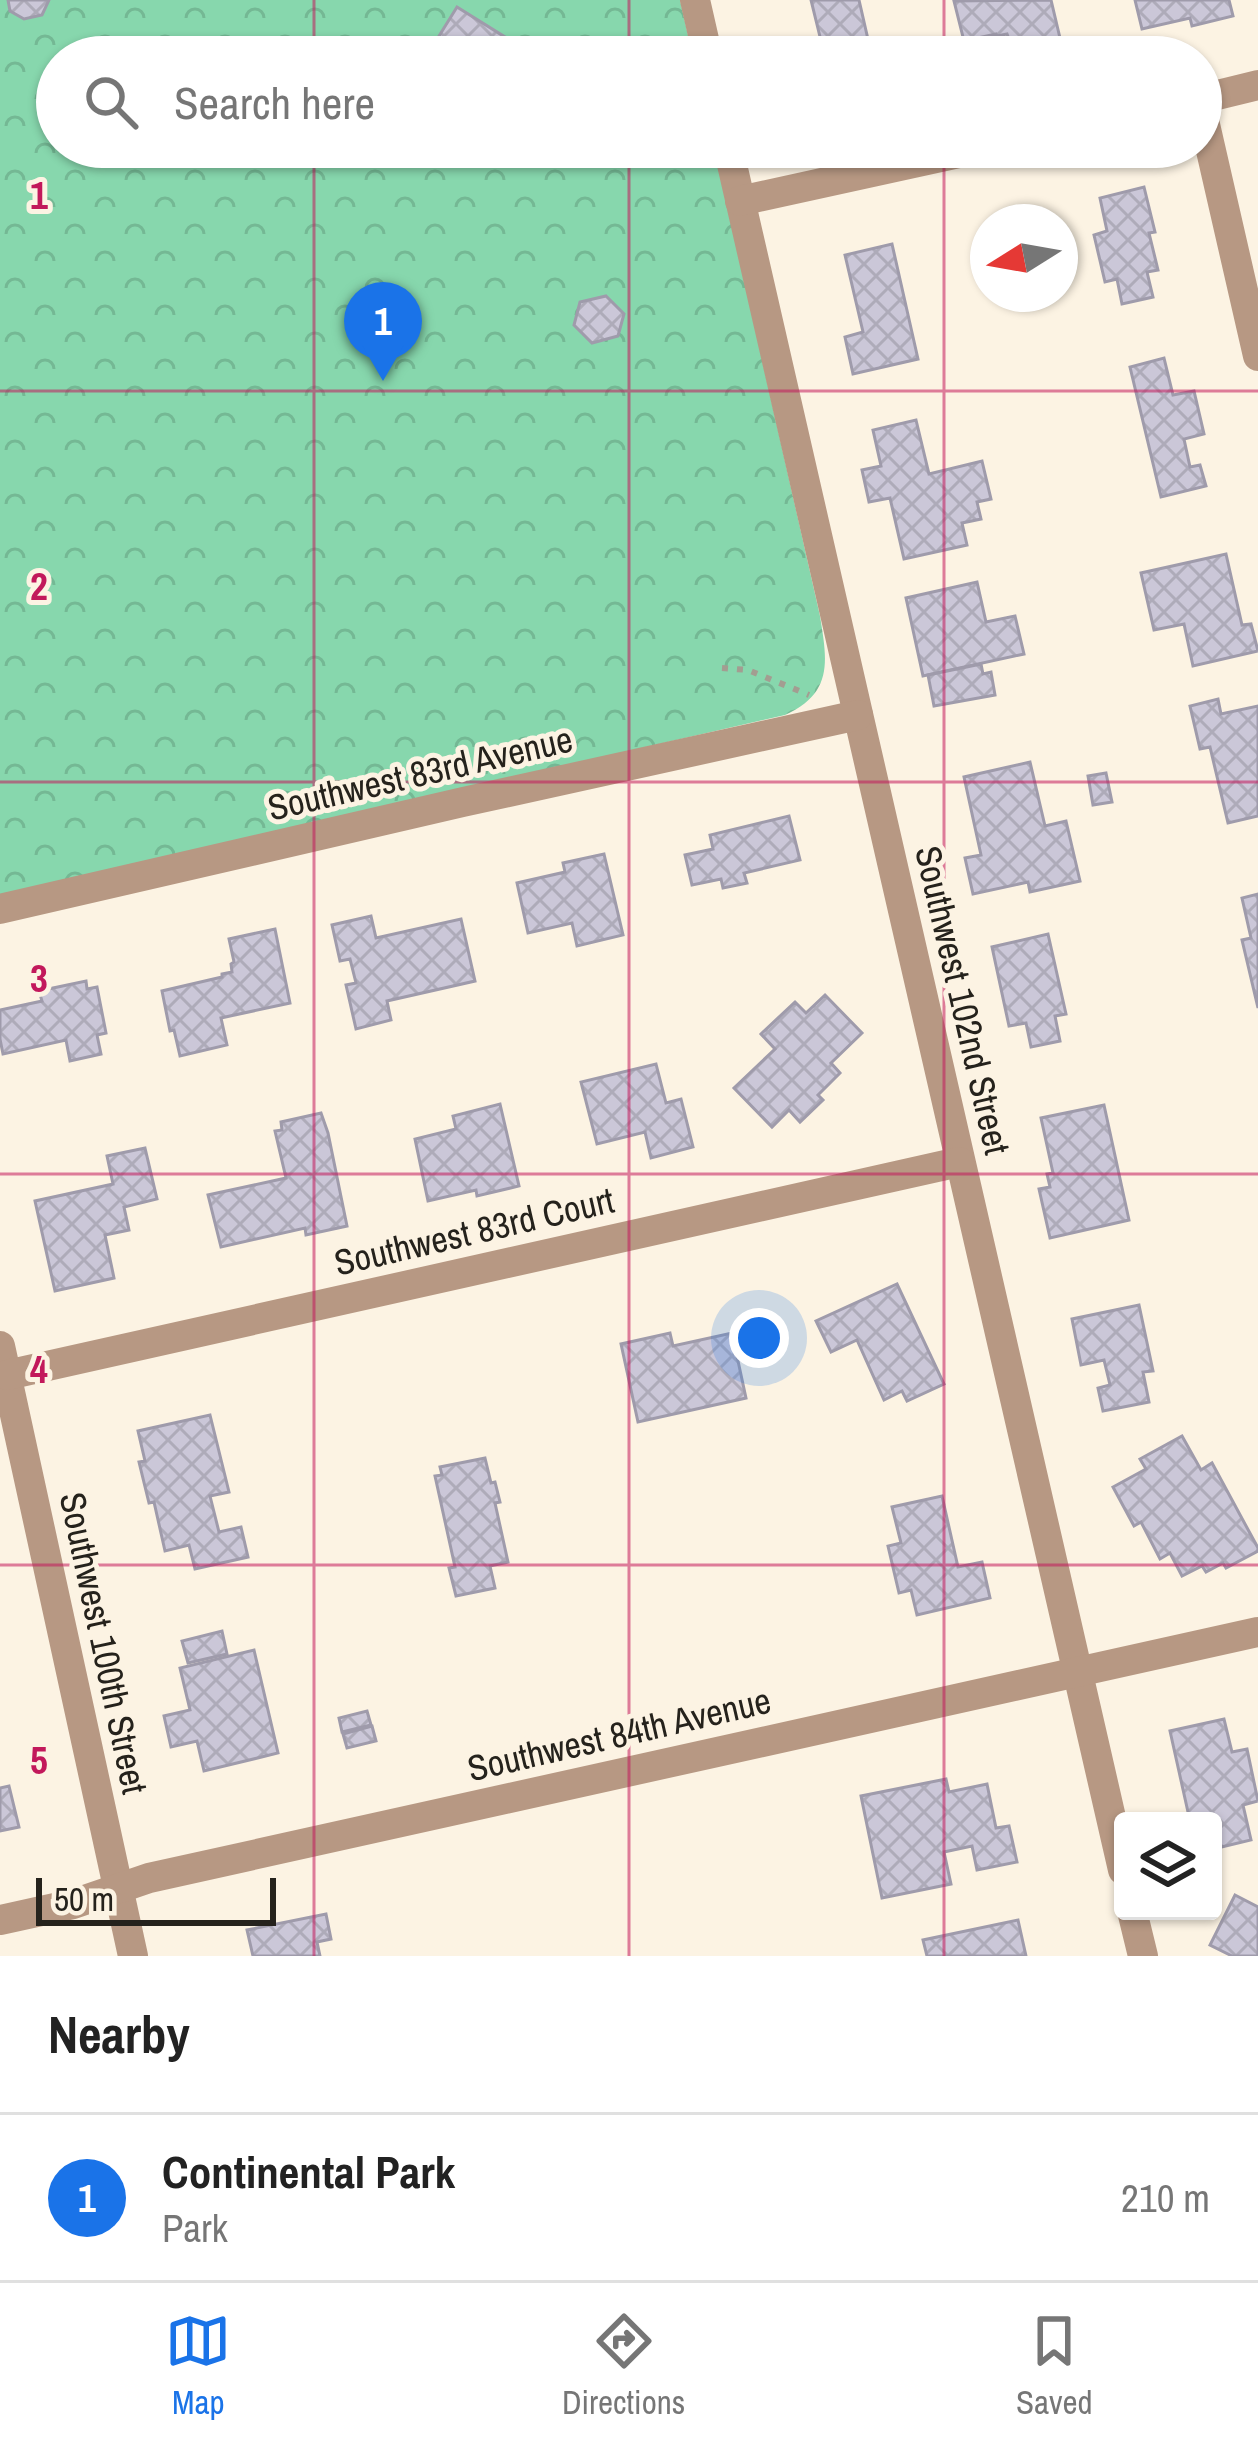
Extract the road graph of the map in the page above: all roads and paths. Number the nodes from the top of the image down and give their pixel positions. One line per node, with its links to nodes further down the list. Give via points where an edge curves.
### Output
1 (695, 0): 2 (street)
2 (703, 36)
3 (1258, 85): 4 (street)
4 (1222, 96)
5 (733, 168): 8 (street, Southwest 102nd Street)
6 (890, 168): 8 (street)
7 (1216, 168): 9 (street)
8 (740, 201): 12 (street, Southwest 102nd Street)
9 (1258, 356)
10 (722, 668): 11 (path)
11 (811, 696)
12 (858, 716): 13 (street, Southwest 83rd Avenue); 14 (street, Southwest 102nd Street)
13 (0, 909)
14 (959, 1162): 15 (street, Southwest 83rd Court); 17 (street, Southwest 102nd Street)
15 (3, 1361): 19 (street, Southwest 100th Street)
16 (1258, 1632): 17 (street, Southwest 84th Avenue)
17 (1077, 1672): 18 (street, Southwest 102nd Street); 19 (street, Southwest 84th Avenue)
18 (1114, 1831)
19 (118, 1889): 20 (street, Southwest 84th Avenue); 22 (street, Southwest 100th Street)
20 (0, 1920)
21 (1134, 1920): 23 (street)
22 (133, 1956)
23 (1143, 1956)

